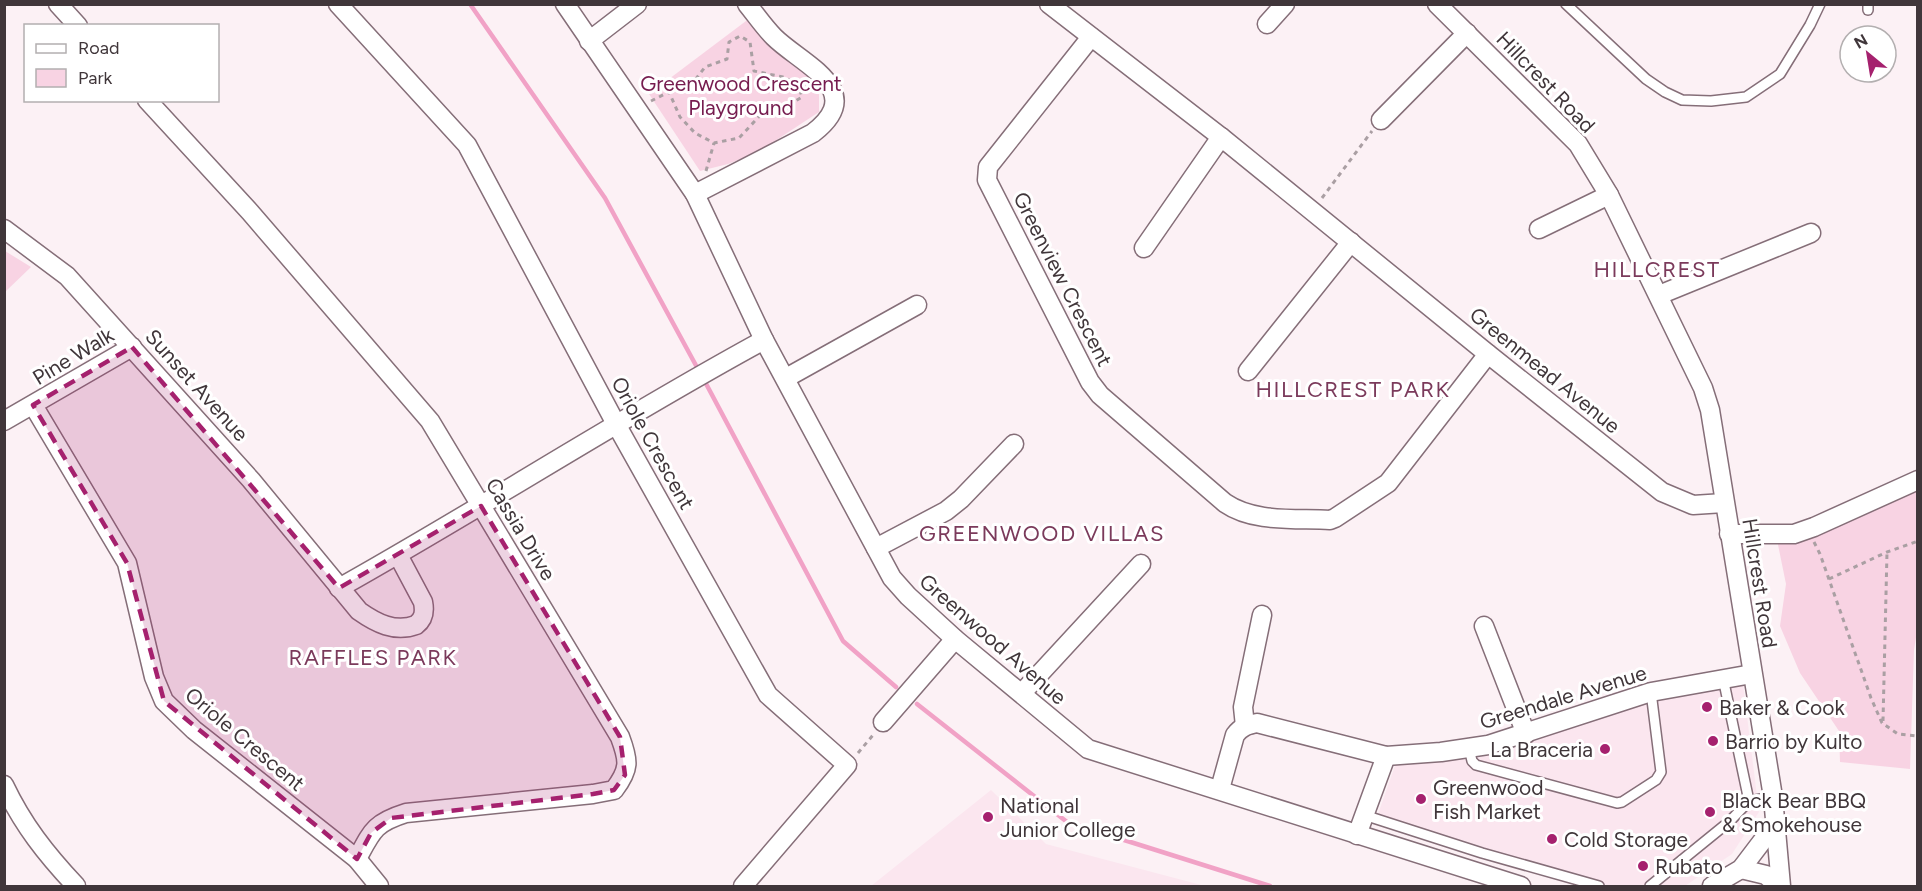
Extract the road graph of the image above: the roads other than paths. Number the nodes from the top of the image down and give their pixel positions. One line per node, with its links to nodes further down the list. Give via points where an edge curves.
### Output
1 (58, 4): 11 (street)
2 (338, 4): 35 (street, Oriole Crescent, via 467,145)
3 (565, 4): 15 (street, Greenwood Avenue)
4 (638, 4): 15 (street)
5 (747, 4): 19 (street, via 774,37 824,76 833,93 832,114 813,133)
6 (1049, 4): 14 (street, Greenmead Avenue)
7 (1285, 4): 12 (street)
8 (1437, 4): 13 (street, Hillcrest Road)
9 (1820, 4): 10 (lane, via 1780,74 1746,97 1711,101 1682,100 1665,92 1646,79)
10 (1571, 6)
11 (76, 24)
12 (1267, 24)
13 (1467, 33): 17 (street, Hillcrest Road); 20 (street, Hillcrest Road, via 1578,144)
14 (1091, 37): 18 (street, Greenmead Avenue); 30 (street, Greenview Crescent, via 988,167 987,180 1090,382 1225,503 1255,516 1335,518 1388,483)
15 (589, 41): 19 (street, Greenwood Avenue)
16 (149, 102): 39 (street, Cassia Drive, via 430,421)
17 (1381, 120)
18 (1221, 137): 24 (street, Greenmead Avenue); 25 (street)
19 (699, 186): 28 (street, Greenwood Avenue)
20 (1609, 195): 22 (street); 26 (street, Hillcrest Road)
21 (4, 229): 29 (street, Sunset Avenue, via 67,276)
22 (1539, 229)
23 (1811, 233): 26 (street)
24 (1351, 242): 30 (street, Greenmead Avenue); 31 (street)
25 (1144, 248)
26 (1659, 295): 38 (street, Hillcrest Road, via 1710,410)
27 (917, 305): 32 (street)
28 (764, 340): 32 (street, Greenwood Avenue); 35 (street)
29 (132, 346): 33 (street, Pine Walk); 44 (street, Sunset Avenue, via 251,480)
30 (1488, 354): 38 (street, Greenmead Avenue, via 1662,492 1693,505)
31 (1248, 371)
32 (786, 378): 41 (street, Greenwood Avenue)
33 (33, 405): 34 (street, Pine Walk); 64 (street, Oriole Crescent, via 127,563 154,677 164,701 194,730)
34 (4, 422)
35 (616, 424): 39 (street); 68 (street, Oriole Crescent, via 768,695 847,765)
36 (1014, 444): 41 (street, via 954,505)
37 (1917, 480): 40 (street, via 1794,534)
38 (1724, 503): 40 (street, Hillcrest Road)
39 (481, 506): 42 (street); 64 (street, Cassia Drive, via 620,737 626,753 625,775 614,790 593,794 399,816 380,823)
40 (1729, 534): 48 (street, Hillcrest Road)
41 (876, 548): 47 (street, Greenwood Avenue, via 899,587)
42 (399, 555): 44 (street); 44 (street, Sunset Avenue, via 423,602 424,616 416,625 396,628 371,619)
43 (1141, 564): 51 (street)
44 (339, 588)
45 (1263, 615): 53 (street, via 1243,707)
46 (1484, 626): 54 (street)
47 (955, 639): 51 (street, Greenwood Avenue); 52 (street)
48 (1752, 674): 49 (street, Greendale Avenue); 59 (street, Hillcrest Road)
49 (1723, 678): 50 (street, Greendale Avenue); 60 (lane)
50 (1651, 692): 54 (street, Greendale Avenue); 55 (lane, via 1661,772 1656,780 1622,802 1476,765)
51 (1022, 693): 58 (street, Greenwood Avenue, via 1088,749)
52 (883, 722)
53 (1245, 726): 56 (street, Greendale Avenue, via 1257,723); 58 (street, via 1235,735)
54 (1526, 734): 55 (street, Greendale Avenue)
55 (1469, 748): 56 (street, Greendale Avenue)
56 (1386, 756): 61 (street)
57 (4, 785): 66 (street, via 16,811 45,853)
58 (1220, 789): 63 (street, Greenwood Avenue)
59 (1773, 797): 60 (lane); 62 (street, Hillcrest Road)
60 (1749, 801): 71 (lane)
61 (1364, 815): 63 (street); 70 (lane)
62 (1776, 823): 65 (street); 73 (street, Hillcrest Road)
63 (1357, 835): 69 (street, Greenwood Avenue)
64 (357, 859): 67 (street, Oriole Crescent)
65 (1741, 868): 72 (street); 73 (street, via 1766,875)
66 (76, 886)
67 (379, 886)
68 (743, 886)
69 (1521, 886)
70 (1599, 886)
71 (1650, 886)
72 (1712, 886)
73 (1779, 886)

